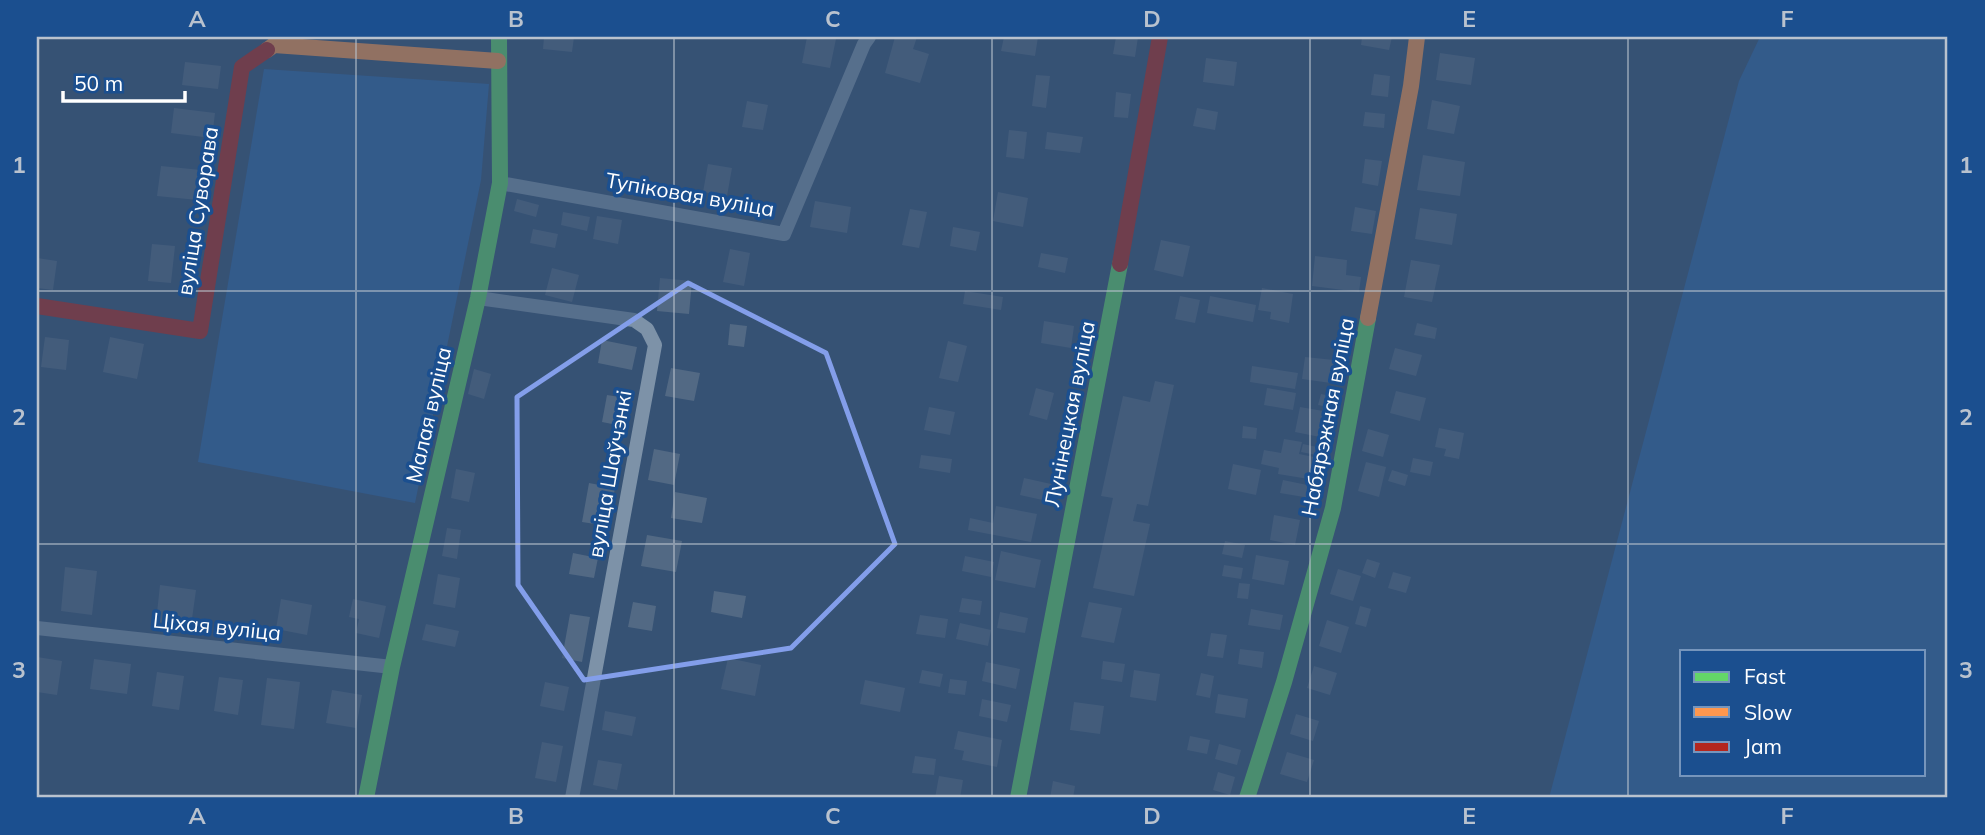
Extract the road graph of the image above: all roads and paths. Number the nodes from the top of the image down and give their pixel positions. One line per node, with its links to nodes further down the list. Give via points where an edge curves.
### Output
1 (499, 37): 5 (street, Малая вуліца)
2 (869, 37): 6 (street, Тупіковая вуліца, via 784,234)
3 (1160, 37): 13 (street, Лунінецкая вуліца)
4 (1417, 37): 14 (street, Набярэжная вуліца, via 1333,508)
5 (498, 61): 6 (street, Малая вуліца); 8 (street, вуліца Суворава, via 274,45 242,66 201,331)
6 (500, 183): 7 (street, Малая вуліца)
7 (478, 298): 10 (street, Малая вуліца); 12 (street, вуліца Шаўчэнкі, via 634,320 647,329 655,345)
8 (37, 306)
9 (37, 628): 10 (street, Ціхая вуліца)
10 (392, 667): 11 (street, Малая вуліца)
11 (366, 798)
12 (572, 798)
13 (1018, 798)
14 (1247, 798)

